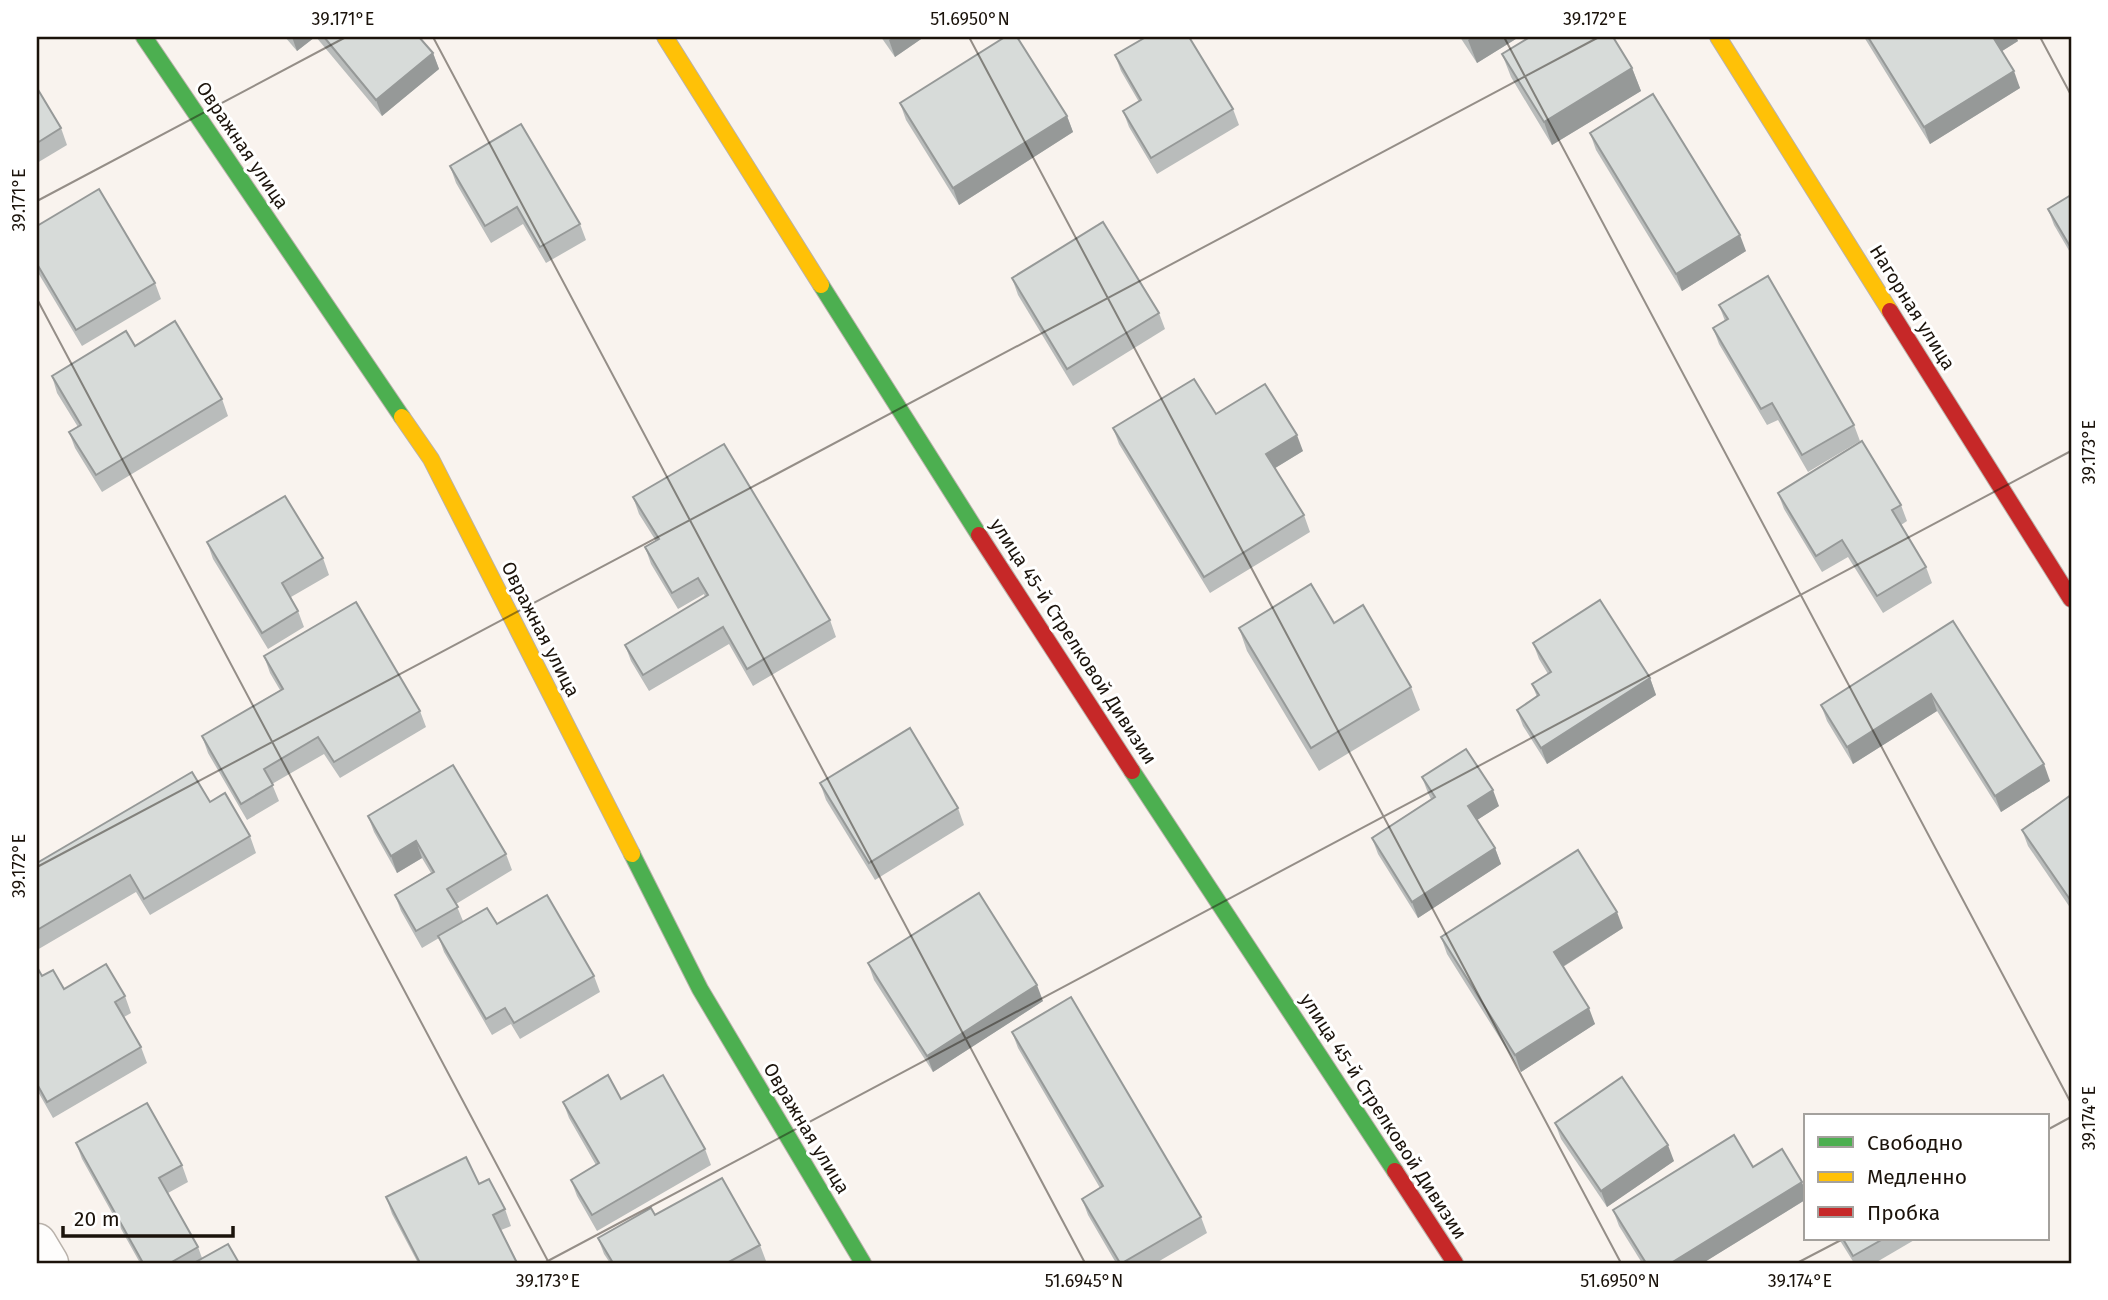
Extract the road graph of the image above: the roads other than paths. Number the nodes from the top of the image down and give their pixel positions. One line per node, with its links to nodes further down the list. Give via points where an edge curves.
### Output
1 (144, 37): 7 (street, Овражная улица, via 431,459 700,989)
2 (665, 37): 8 (street, улица 45-й Стрелковой Дивизии, via 1003,573)
3 (1718, 37): 4 (street, Нагорная улица)
4 (2071, 599)
5 (37, 1243): 6 (street)
6 (49, 1263)
7 (863, 1263)
8 (1455, 1263)

